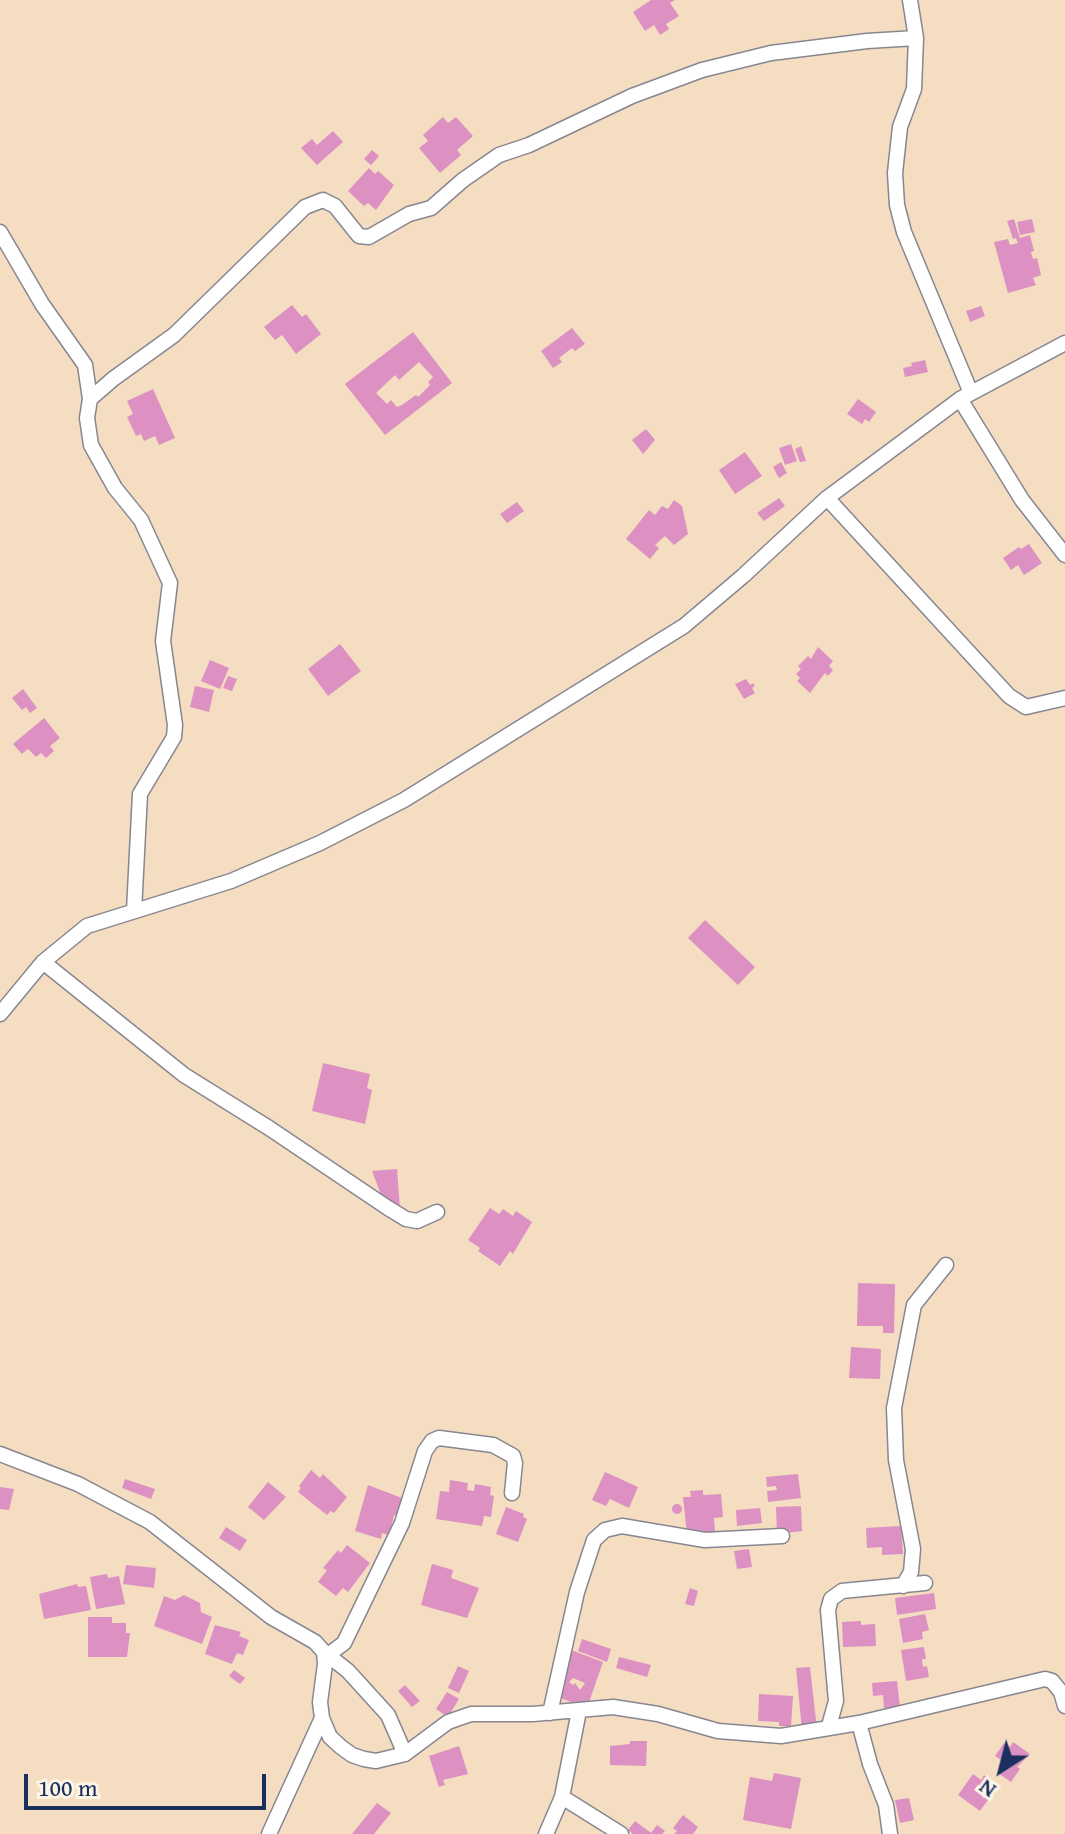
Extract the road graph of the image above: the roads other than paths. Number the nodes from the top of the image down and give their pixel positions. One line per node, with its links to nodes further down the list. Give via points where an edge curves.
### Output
1 (910, 0): 2 (street)
2 (916, 38): 5 (street, via 914,89 900,127 897,205); 6 (street, via 771,53 702,70 499,155 431,208 369,237 359,236 335,206 323,200 305,207 174,335)
3 (0, 232): 6 (street, via 85,365)
4 (1065, 343): 5 (street)
5 (966, 396): 7 (street); 8 (street, via 1022,500)
6 (90, 399): 10 (street, via 91,445 141,520 170,583 163,641 174,737 140,794)
7 (827, 498): 9 (street, via 1009,696 1026,707); 10 (street, via 684,626 404,800 231,881)
8 (1065, 555)
9 (1065, 698)
10 (134, 911): 11 (street, via 87,926)
11 (43, 962): 12 (street); 13 (street, via 184,1075 388,1208 417,1221)
12 (0, 1014)
13 (437, 1212)
14 (946, 1265): 19 (street, via 914,1305 894,1408 896,1460 913,1549 911,1572)
15 (0, 1454): 20 (street, via 78,1484 150,1522)
16 (512, 1493): 20 (street, via 513,1456 493,1445 432,1441 402,1523 344,1643)
17 (782, 1536): 23 (street, via 705,1540 622,1526 605,1530 594,1540 577,1592)
18 (925, 1583): 19 (street)
19 (903, 1586): 26 (street, via 842,1591 831,1599 836,1701)
20 (326, 1653): 24 (street); 27 (street, via 388,1715)
21 (1065, 1706): 25 (street, via 1061,1692 1045,1679)
22 (579, 1711): 23 (street); 26 (street, via 613,1707 718,1731 781,1736); 28 (street)
23 (550, 1713): 27 (street, via 471,1714 448,1722)
24 (322, 1718): 27 (street, via 330,1737 352,1755 376,1761); 29 (street)
25 (859, 1723): 26 (street); 32 (street)
26 (829, 1726)
27 (405, 1754)
28 (562, 1797): 30 (street); 31 (street)
29 (269, 1834)
30 (546, 1834)
31 (621, 1834)
32 (890, 1834)

